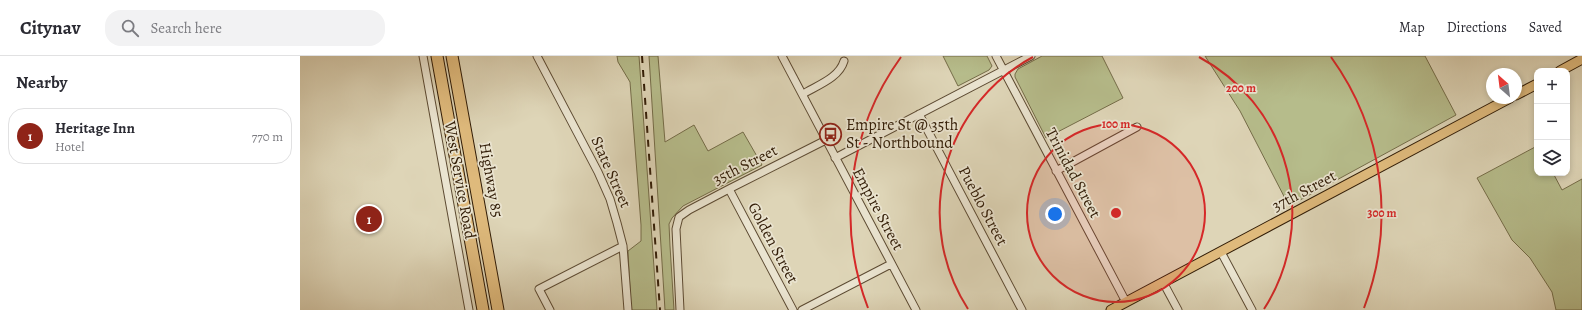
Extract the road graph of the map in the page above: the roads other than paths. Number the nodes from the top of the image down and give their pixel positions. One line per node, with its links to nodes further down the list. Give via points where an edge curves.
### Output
1 (423, 56): 27 (street, West Service Road)
2 (437, 56): 28 (highway, Highway 85)
3 (452, 56): 29 (highway, Highway 85)
4 (537, 56): 22 (street, State Street, via 601,177 618,223)
5 (782, 56): 14 (street, Empire Street)
6 (996, 56): 11 (street, Trinidad Street)
7 (1031, 56): 11 (street)
8 (1582, 60): 10 (main road)
9 (844, 61): 14 (street, via 842,68 830,79)
10 (1566, 68)
11 (1003, 70): 16 (street); 20 (street, Trinidad Street)
12 (1534, 86): 13 (main road)
13 (1522, 92)
14 (802, 94): 18 (street, Empire Street)
15 (1499, 104): 23 (main road, 37th Street)
16 (919, 114): 19 (street); 36 (street, Pueblo Street)
17 (1137, 128): 20 (street)
18 (826, 140): 19 (street, Empire Street); 21 (street, 35th Street)
19 (835, 158): 24 (street, Empire Street)
20 (1056, 171): 26 (street, Trinidad Street)
21 (729, 189): 32 (street, 35th Street, via 679,217 676,228); 33 (street, Golden Street)
22 (623, 246): 30 (street, via 539,289); 31 (street, State Street)
23 (1221, 252): 25 (main road, 37th Street); 39 (street)
24 (891, 264): 34 (street); 35 (street, Empire Street)
25 (1163, 282): 26 (main road, 37th Street); 38 (street)
26 (1126, 302): 37 (main road, 37th Street)
27 (469, 310)
28 (482, 310)
29 (498, 310)
30 (550, 310)
31 (628, 310)
32 (680, 310)
33 (793, 310)
34 (802, 310)
35 (916, 310)
36 (1022, 310)
37 (1111, 310)
38 (1178, 310)
39 (1252, 310)

